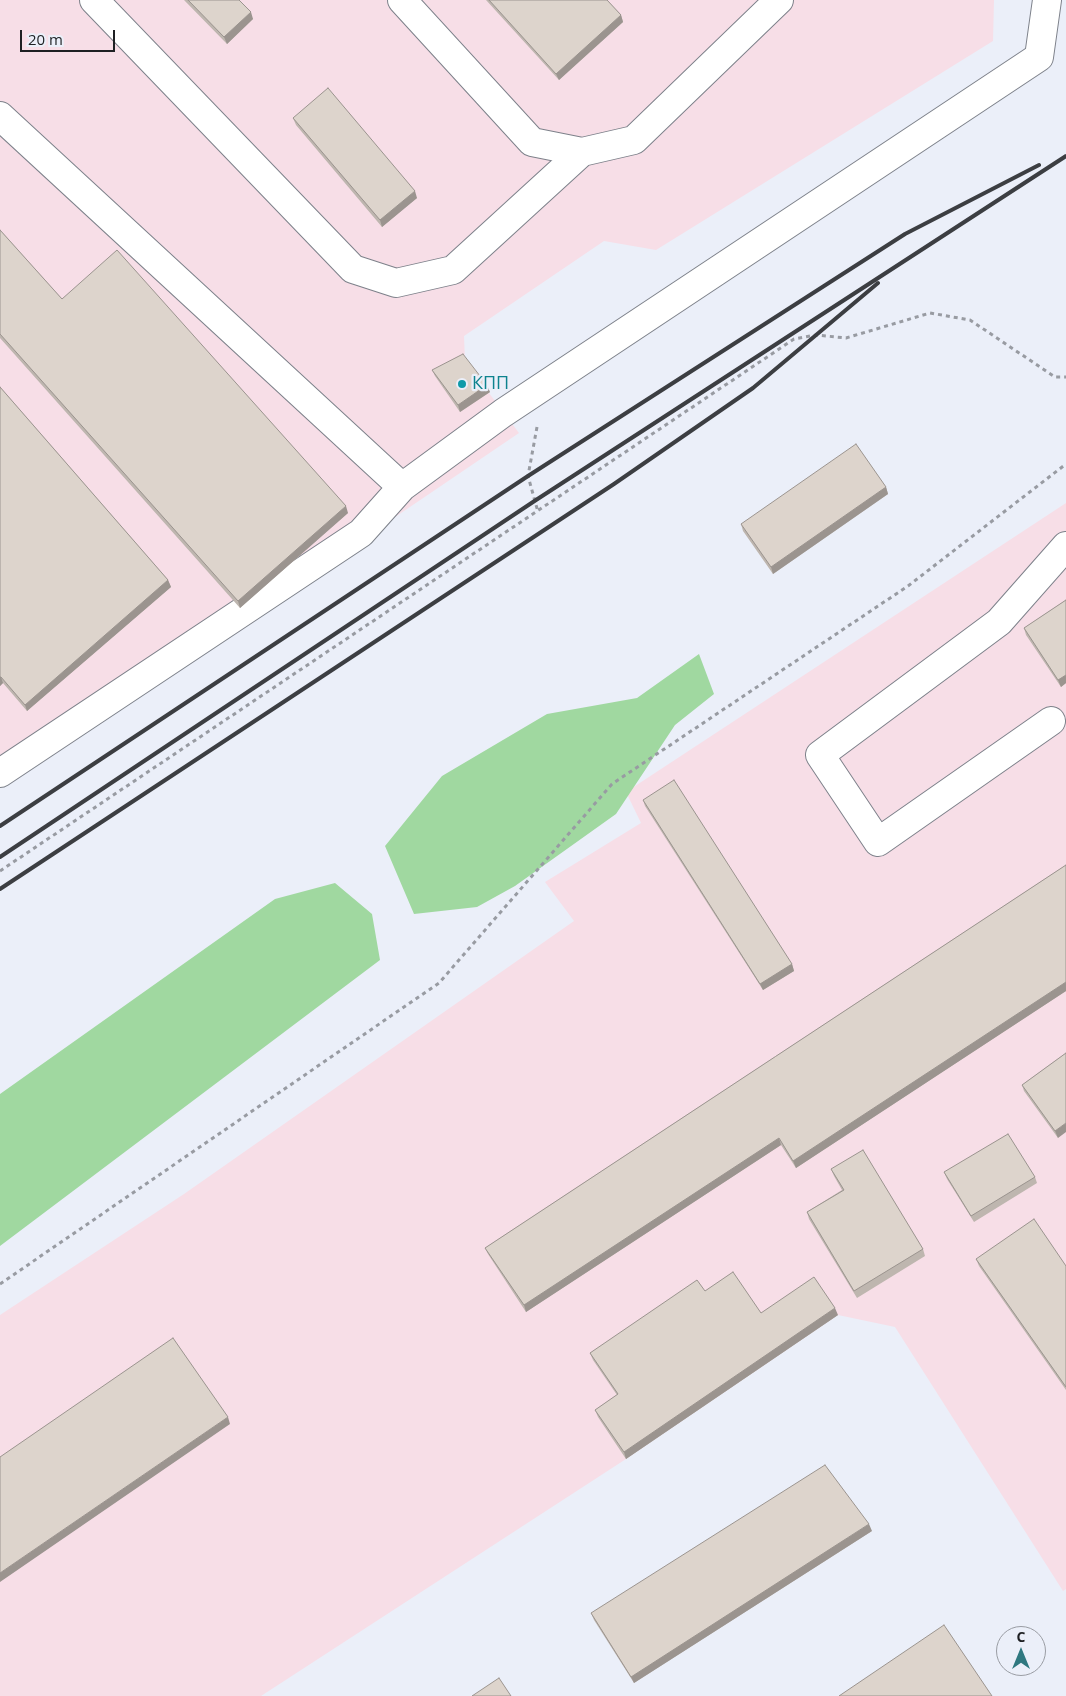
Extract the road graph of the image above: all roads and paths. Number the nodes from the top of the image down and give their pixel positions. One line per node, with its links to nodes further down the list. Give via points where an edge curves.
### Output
1 (94, 0): 6 (lane, via 353,269 396,283 453,270)
2 (402, 0): 6 (lane, via 532,142)
3 (779, 0): 6 (lane, via 634,140)
4 (1047, 0): 8 (lane, via 1039,57)
5 (0, 116): 10 (lane)
6 (582, 152)
7 (1066, 377): 11 (path, via 1055,377 970,320 930,313 846,338 816,335 794,339)
8 (546, 384): 10 (lane); 11 (path, via 528,476)
9 (1066, 464): 16 (path, via 908,586 612,784 439,983)
10 (402, 487): 14 (lane, via 361,533)
11 (538, 512): 15 (path)
12 (1066, 546): 13 (lane, via 999,622 820,755 878,842)
13 (1051, 721)
14 (0, 773)
15 (0, 871)
16 (0, 1284)

